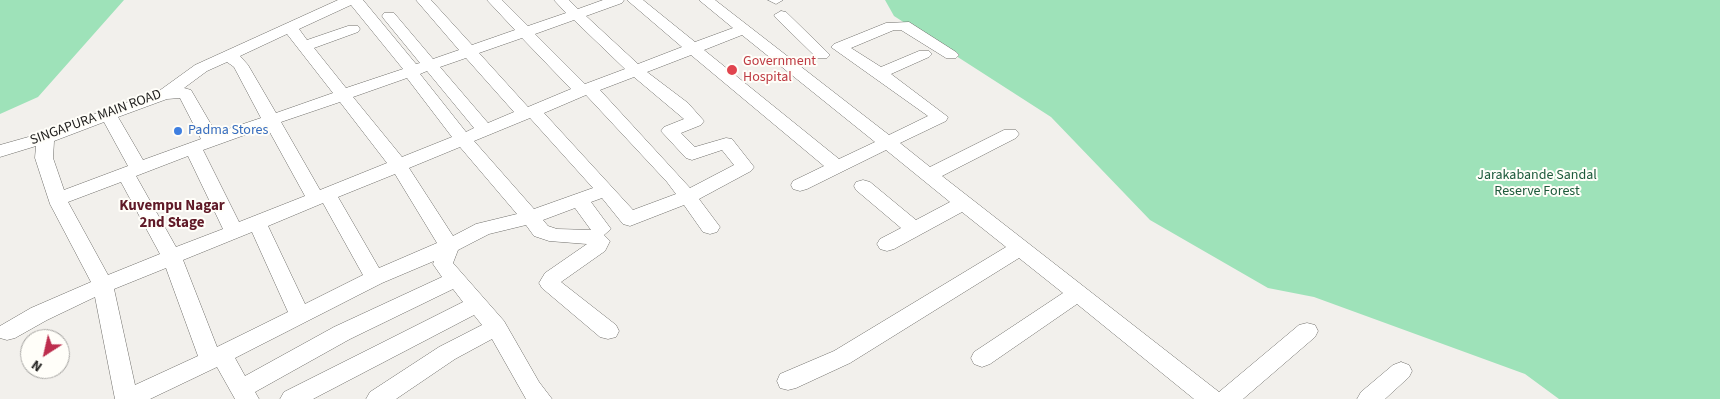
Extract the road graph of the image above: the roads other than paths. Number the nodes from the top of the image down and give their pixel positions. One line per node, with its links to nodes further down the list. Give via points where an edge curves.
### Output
1 (350, 0): 12 (street, SINGAPURA MAIN ROAD)
2 (355, 0): 27 (street)
3 (423, 0): 19 (street)
4 (494, 0): 15 (street)
5 (562, 0): 9 (street)
6 (617, 0): 9 (street)
7 (634, 0): 17 (street)
8 (706, 0): 14 (street)
9 (577, 13): 15 (street); 26 (street)
10 (781, 15): 23 (street)
11 (389, 16): 24 (street)
12 (290, 28): 16 (street); 22 (street, SINGAPURA MAIN ROAD)
13 (353, 29): 16 (street)
14 (744, 29): 17 (street); 25 (street)
15 (524, 31): 19 (street); 29 (street)
16 (305, 46): 31 (street)
17 (692, 47): 26 (street); 44 (street)
18 (839, 47): 21 (street, via 891,26 904,25); 23 (street); 28 (street)
19 (468, 51): 24 (street); 32 (street)
20 (924, 54): 28 (street)
21 (951, 54)
22 (229, 55): 30 (street, SINGAPURA MAIN ROAD, via 201,68); 34 (street, via 240,65)
23 (822, 55): 25 (street)
24 (431, 64): 27 (street); 35 (street)
25 (794, 68): 40 (street)
26 (635, 70): 29 (street); 51 (street, via 695,121 670,131 692,154 726,143 746,167)
27 (412, 72): 31 (street); 39 (street)
28 (880, 73): 40 (street, via 940,117)
29 (586, 90): 32 (street); 51 (street, via 673,178)
30 (165, 94): 33 (street, SINGAPURA MAIN ROAD); 38 (street, via 185,94)
31 (344, 95): 34 (street); 43 (street)
32 (529, 112): 35 (street); 49 (street)
33 (108, 115): 37 (street, SINGAPURA MAIN ROAD); 45 (street)
34 (272, 119): 38 (street); 50 (street)
35 (485, 130): 39 (street)
36 (1010, 134): 46 (street)
37 (45, 138): 42 (street, SINGAPURA MAIN ROAD); 52 (street, via 44,158)
38 (211, 140): 41 (street)
39 (463, 140): 43 (street); 55 (street)
40 (889, 142): 44 (street); 46 (street)
41 (194, 147): 45 (street); 60 (street)
42 (0, 151)
43 (398, 166): 50 (street); 62 (street)
44 (838, 168): 47 (street)
45 (131, 171): 52 (street); 64 (street)
46 (929, 175): 54 (street)
47 (800, 185)
48 (863, 186): 59 (street)
49 (606, 190): 51 (street, via 630,219); 53 (street)
50 (322, 197): 56 (street); 65 (street)
51 (687, 197): 57 (street)
52 (57, 199): 67 (street)
53 (579, 200): 55 (street); 58 (street)
54 (963, 202): 59 (street); 63 (street)
55 (530, 217): 62 (street, via 483,229); 72 (street, via 541,231 556,236 585,235 600,241 598,246 549,283)
56 (257, 222): 60 (street); 70 (street)
57 (710, 226)
58 (601, 229)
59 (915, 229): 61 (street)
60 (234, 232): 64 (street)
61 (887, 244)
62 (449, 246): 65 (street); 66 (street, via 443,264)
63 (1020, 248): 68 (street); 78 (street, via 842,357)
64 (172, 257): 67 (street); 75 (street)
65 (375, 278): 70 (street)
66 (456, 278): 69 (street); 79 (street, via 342,333)
67 (103, 285): 73 (street); 81 (street)
68 (1078, 293): 76 (street); 84 (street)
69 (477, 304): 71 (street); 82 (street)
70 (300, 316): 75 (street)
71 (496, 327): 80 (street); 83 (street, via 447,353)
72 (608, 331)
73 (7, 332)
74 (1307, 332): 85 (street)
75 (216, 358): 79 (street); 81 (street)
76 (982, 358)
77 (1401, 371): 86 (street)
78 (788, 381)
79 (245, 396)
80 (538, 398)
81 (128, 399)
82 (292, 399)
83 (378, 399)
84 (1211, 399)
85 (1227, 399)
86 (1369, 399)

